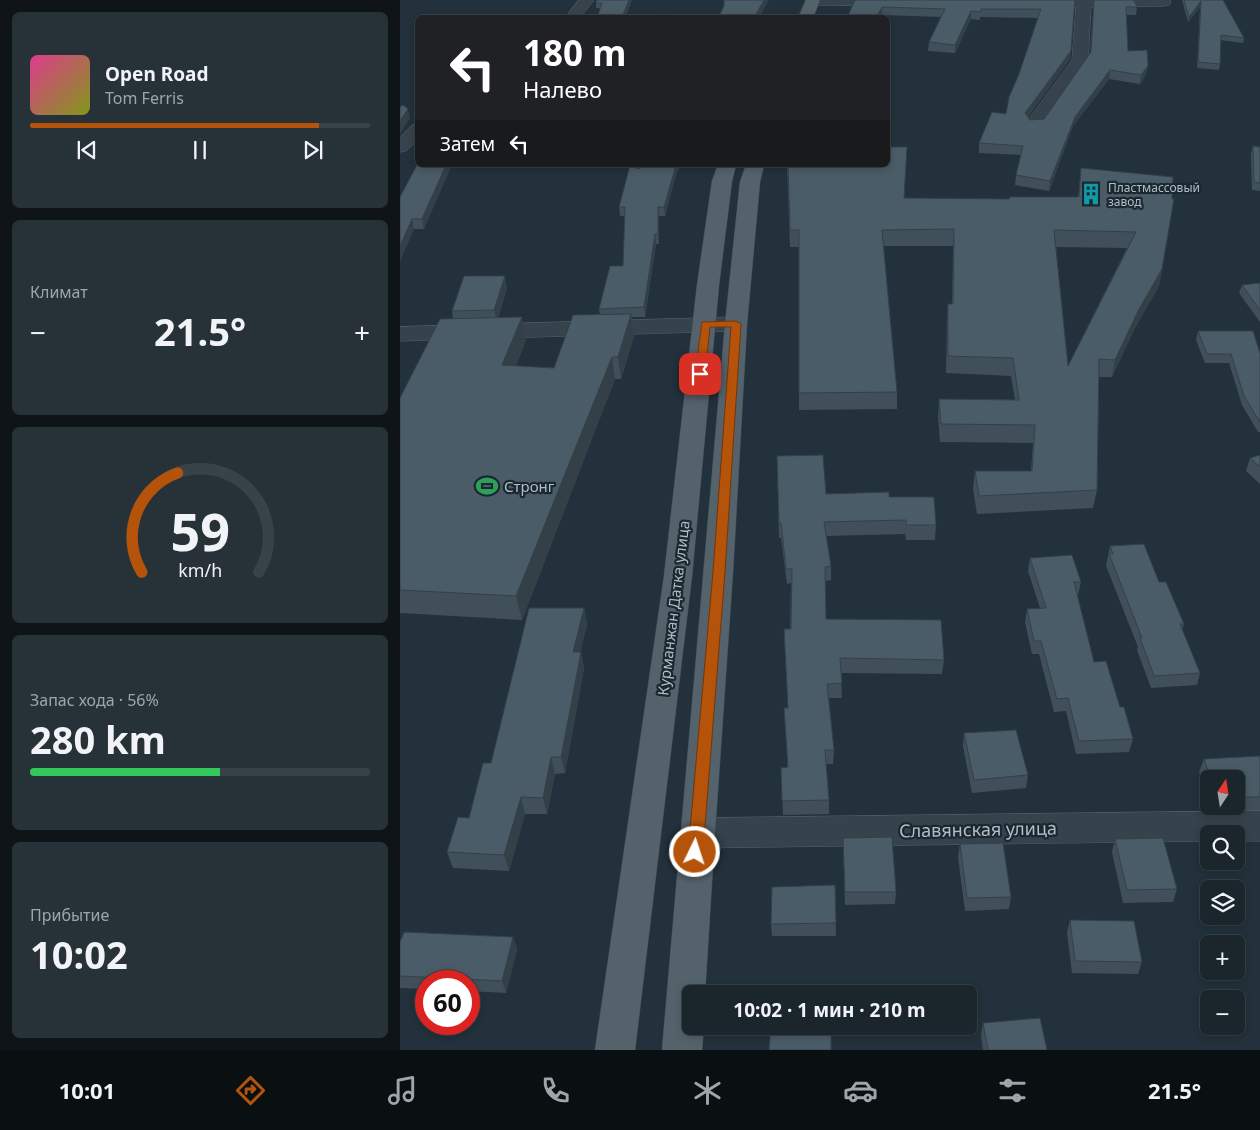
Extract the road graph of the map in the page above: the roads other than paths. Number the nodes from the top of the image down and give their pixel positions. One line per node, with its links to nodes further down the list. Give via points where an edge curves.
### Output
1 (587, 0): 7 (street)
2 (1163, 0): 6 (street)
3 (813, 1): 4 (street); 8 (main road)
4 (910, 2)
5 (1026, 3): 6 (street)
6 (1084, 3): 9 (street, via 1080,60)
7 (574, 15)
8 (806, 15)
9 (1036, 123)
10 (415, 132): 11 (street)
11 (400, 147)
12 (726, 167): 14 (main road, Курманжан Датка улица)
13 (754, 167): 15 (main road, via 750,182)
14 (705, 324): 15 (street); 16 (street); 19 (main road, Курманжан Датка улица, via 679,568)
15 (736, 324): 18 (main road)
16 (400, 334)
17 (1260, 826): 18 (street, Славянская улица)
18 (697, 832): 20 (main road)
19 (615, 1050)
20 (682, 1050)

